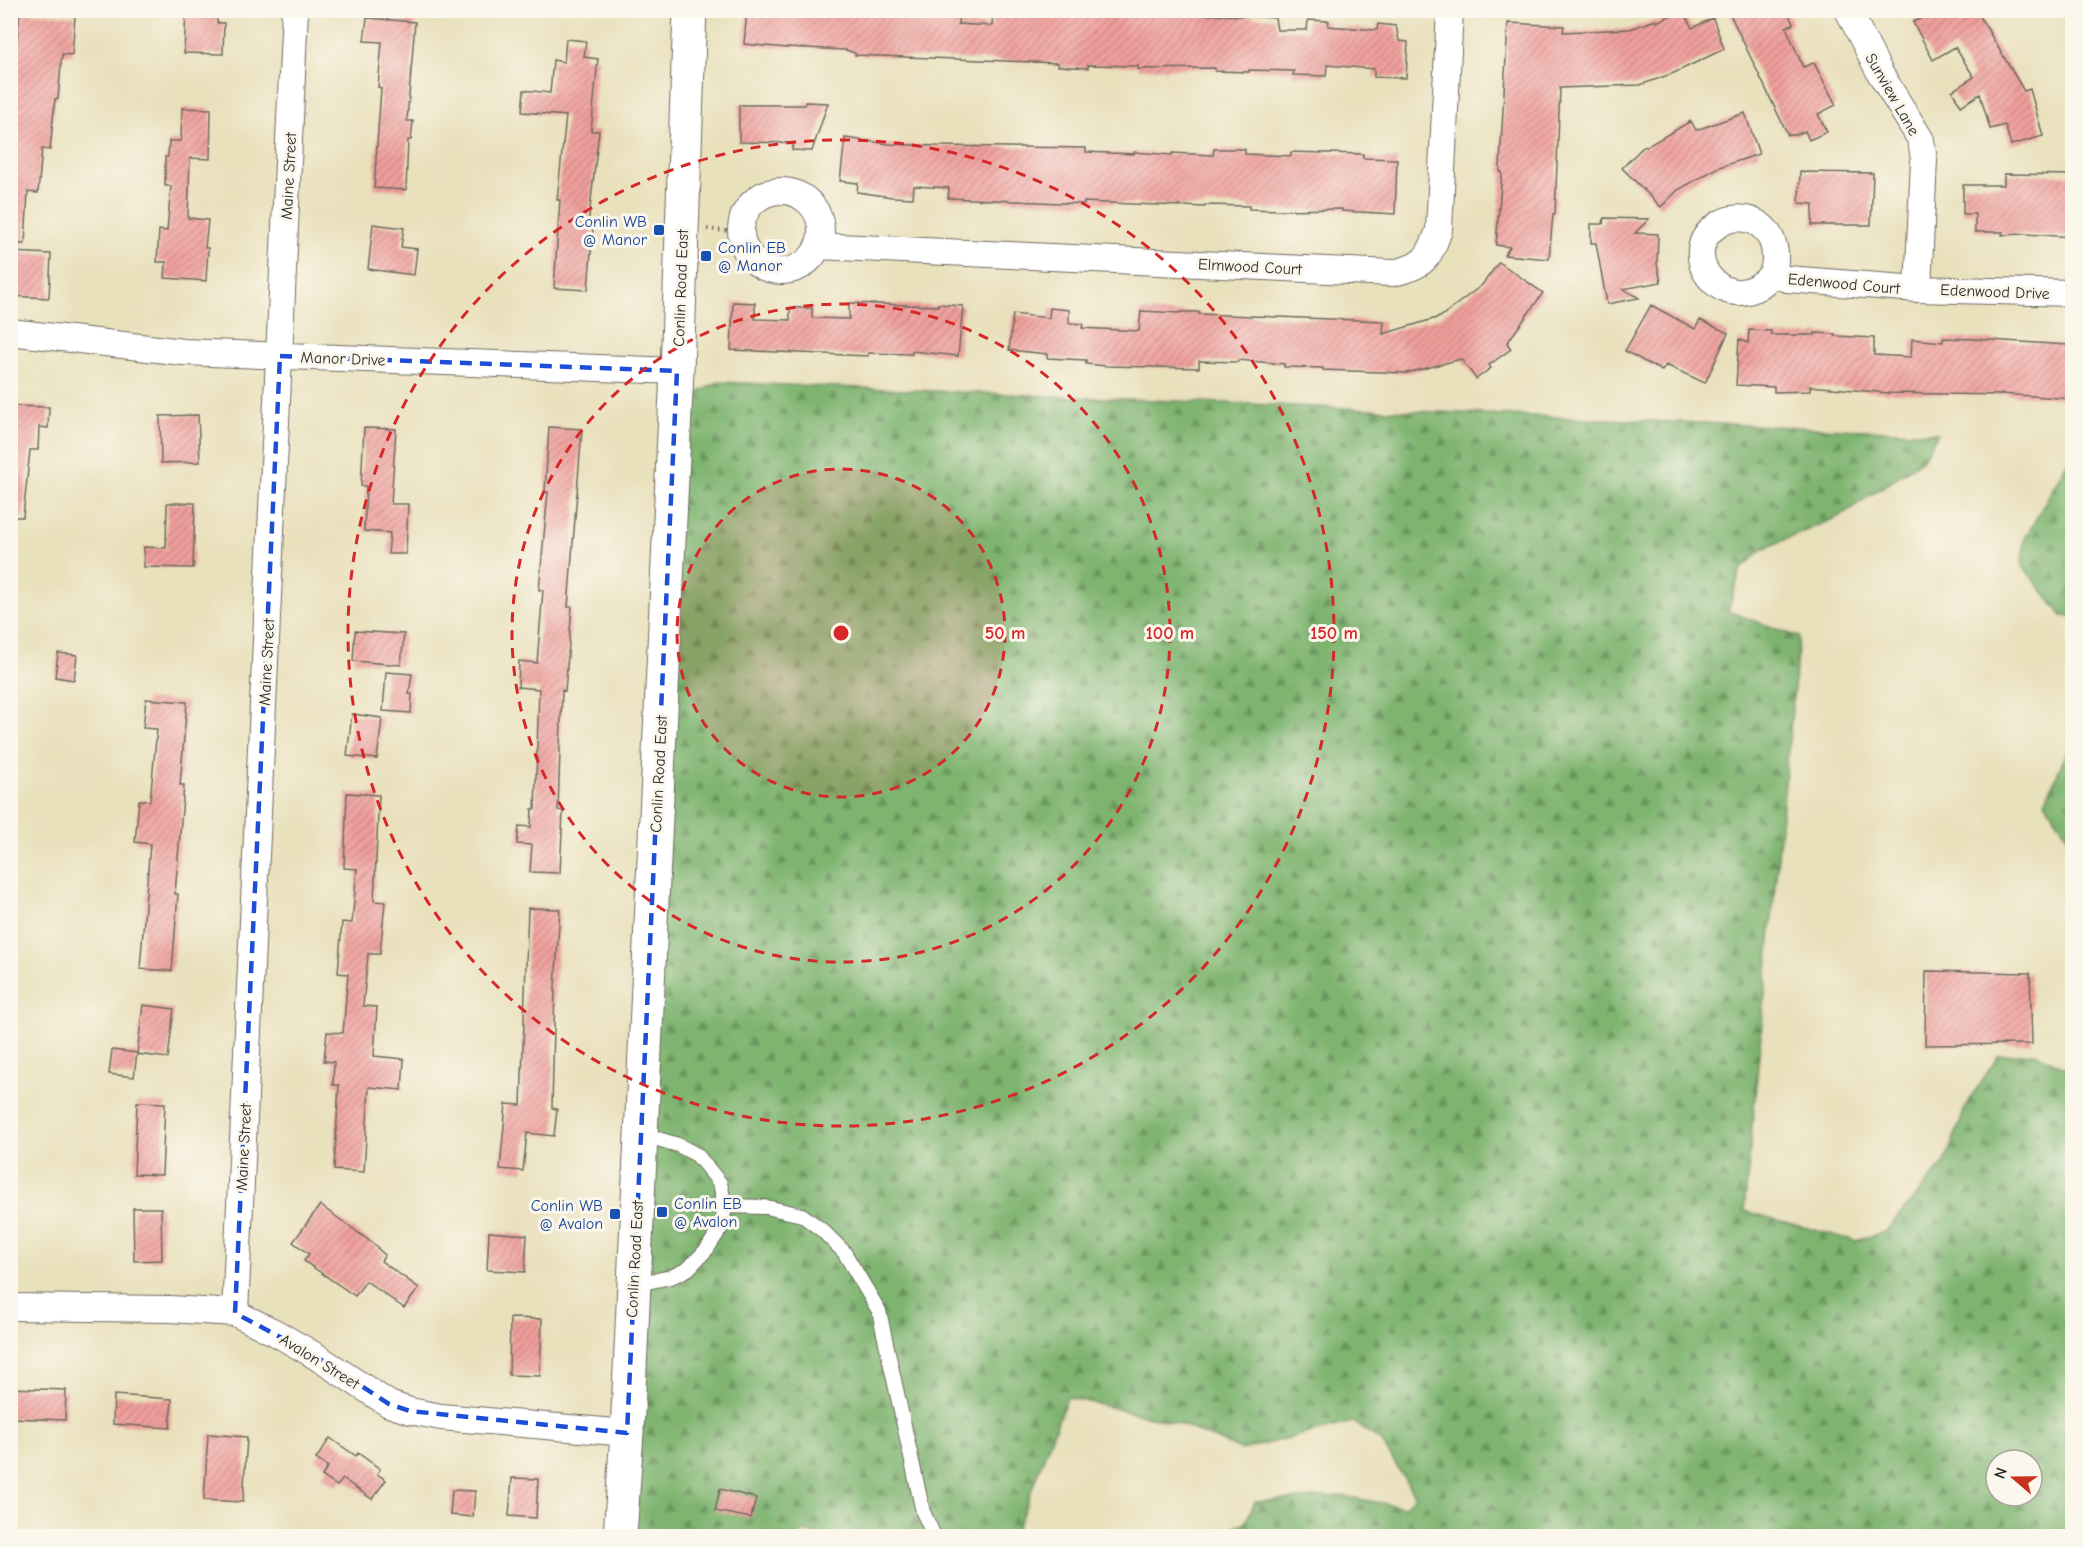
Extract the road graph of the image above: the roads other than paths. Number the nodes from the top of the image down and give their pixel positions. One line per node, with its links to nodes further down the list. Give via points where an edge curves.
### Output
1 (295, 10): 10 (street, Maine Street)
2 (690, 10): 11 (street, Conlin Road East)
3 (1450, 10): 5 (street, Elmwood Court, via 1439,230 1432,252 1420,265 1407,270 1380,273)
4 (1848, 10): 7 (street, Sunview Lane, via 1921,140 1924,160)
5 (818, 246): 5 (street, via 802,266 776,271 764,267 745,249 741,237 745,213 762,195 773,191 798,194 816,210 821,234)
6 (1772, 274): 7 (street, Edenwood Court, via 1787,279)
7 (1918, 289): 8 (street, Edenwood Drive)
8 (2073, 293)
9 (10, 332): 10 (street, Manor Drive, via 183,352)
10 (280, 356): 11 (street, Manor Drive); 16 (street, Maine Street)
11 (677, 371): 12 (street, Conlin Road East)
12 (640, 1134): 13 (lane, via 697,1155 720,1182); 14 (street, Conlin Road East)
13 (725, 1206): 14 (lane, via 722,1226 688,1269 671,1277); 19 (lane, via 802,1215 844,1252 879,1311 923,1512)
14 (633, 1284): 17 (street, Conlin Road East)
15 (10, 1307): 16 (street, Avalon Street)
16 (235, 1313): 17 (street, Avalon Street, via 314,1355 388,1404 410,1411)
17 (627, 1433): 18 (street, Conlin Road East)
18 (620, 1536)
19 (934, 1536)

